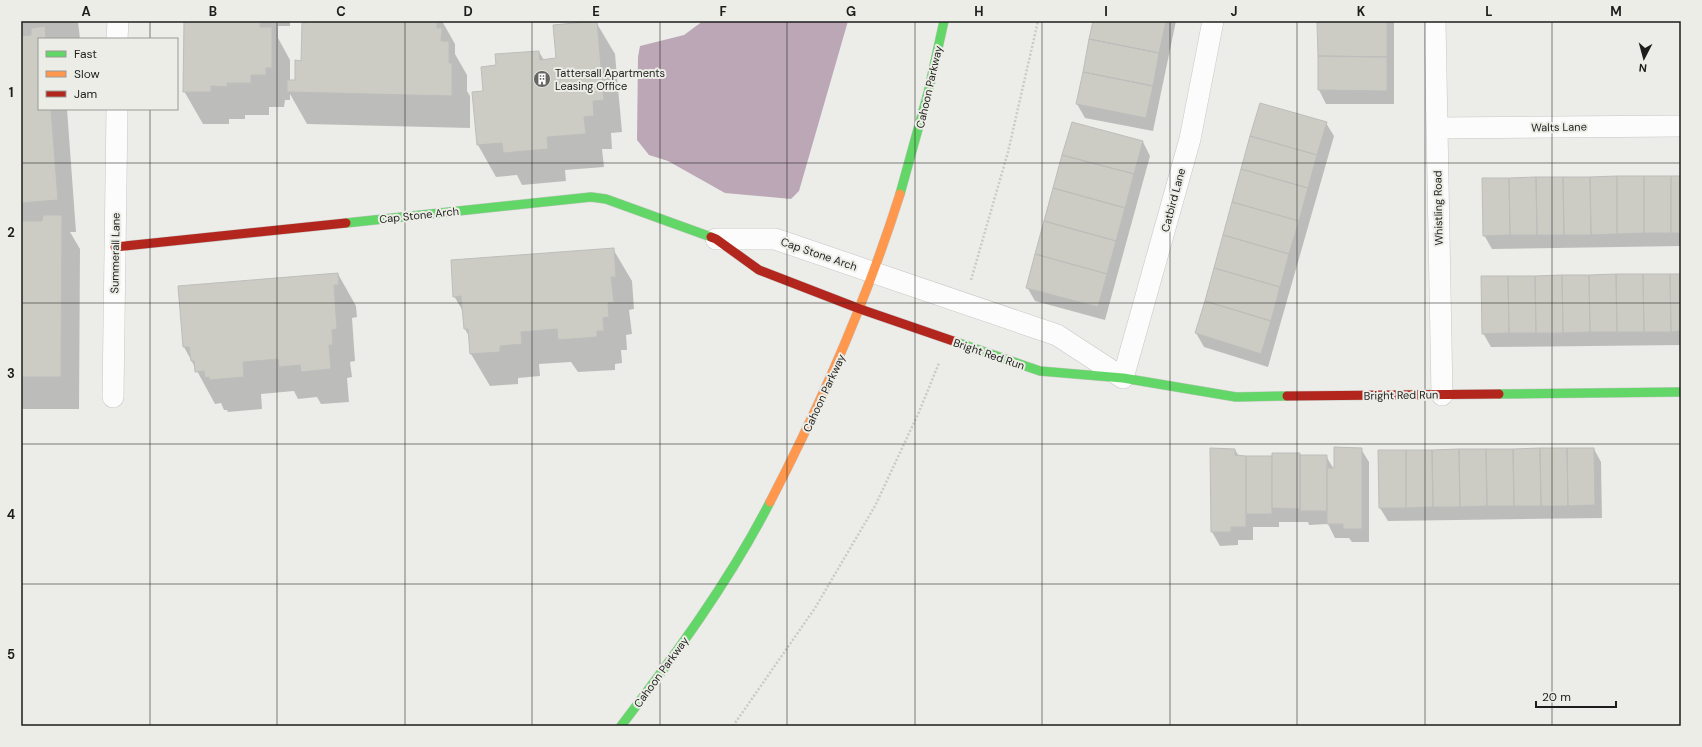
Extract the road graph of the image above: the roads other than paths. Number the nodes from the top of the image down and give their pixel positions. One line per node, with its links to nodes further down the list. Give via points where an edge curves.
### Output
1 (118, 21): 5 (street)
2 (944, 21): 11 (street, Cahoon Parkway, via 908,171)
3 (1213, 21): 13 (street, Catbird Lane, via 1190,139)
4 (1435, 21): 8 (street, Whistling Road)
5 (117, 38)
6 (117, 110): 10 (street, Summerall Lane)
7 (1681, 126): 8 (street, Walts Lane)
8 (1437, 128): 15 (street, Whistling Road)
9 (716, 239): 10 (street, Cap Stone Arch, via 620,203 591,198); 11 (street, Cap Stone Arch, via 775,239); 12 (street, Cap Stone Arch, via 759,270)
10 (115, 247): 16 (street, Summerall Lane)
11 (873, 273): 12 (street, Cahoon Parkway); 13 (street, Bright Red Run, via 1057,335)
12 (860, 308): 13 (street, Bright Red Run, via 1040,371); 17 (street, Cahoon Parkway, via 811,421 730,573 658,678)
13 (1123, 378): 15 (street, Bright Red Run, via 1236,397)
14 (1681, 392): 15 (street, Bright Red Run)
15 (1442, 395)
16 (113, 397)
17 (621, 726)

